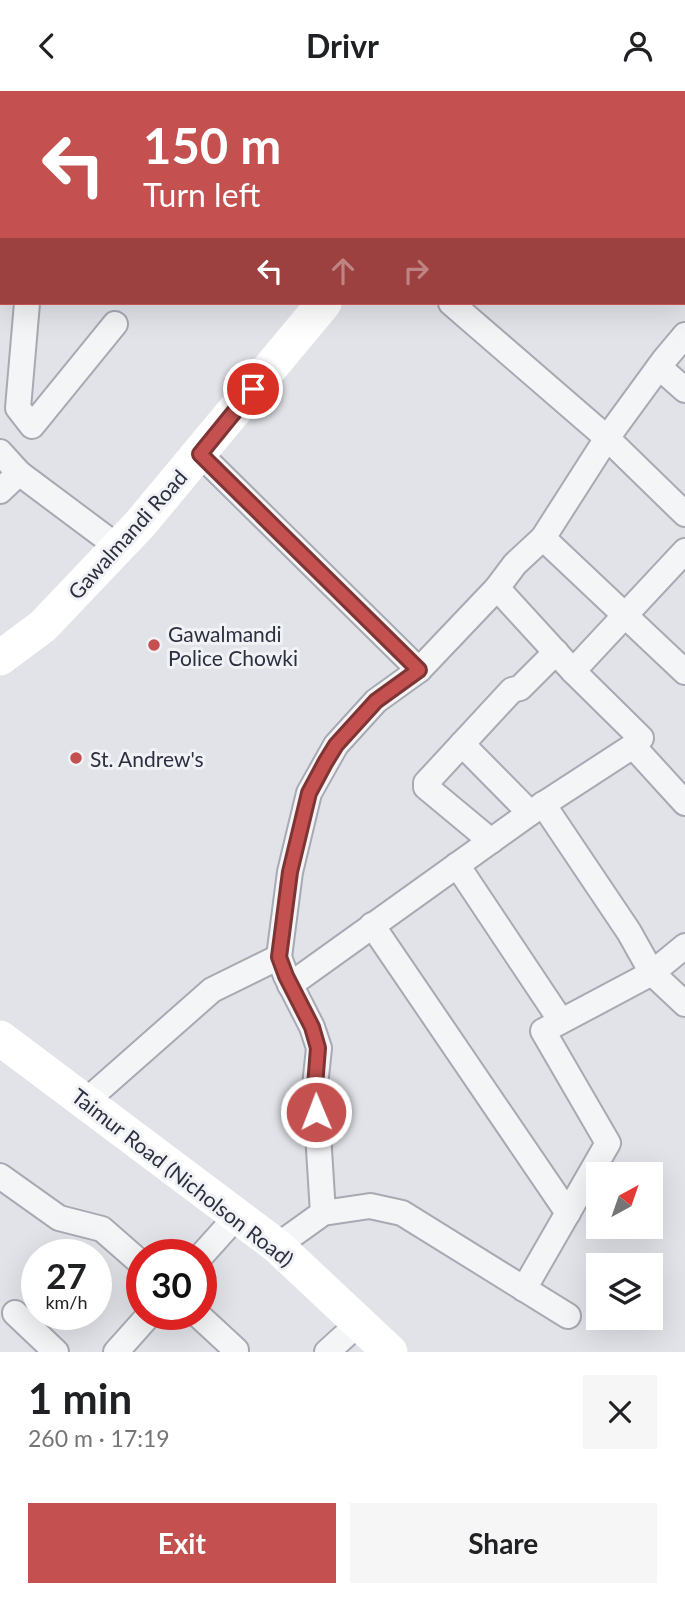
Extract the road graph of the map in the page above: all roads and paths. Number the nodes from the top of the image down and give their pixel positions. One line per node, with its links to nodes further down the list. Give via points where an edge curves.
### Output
1 (27, 305): 4 (street, via 18,408 32,426)
2 (322, 305): 10 (street, Gawalmandi Road)
3 (453, 305): 8 (street)
4 (115, 324)
5 (685, 335): 6 (street)
6 (659, 367): 7 (street); 8 (street)
7 (685, 390)
8 (607, 438): 13 (street); 14 (street)
9 (0, 452): 11 (street)
10 (200, 454): 15 (street, Gawalmandi Road); 21 (street)
11 (19, 473): 12 (street); 15 (street)
12 (0, 491)
13 (685, 514)
14 (543, 538): 17 (street); 18 (street)
15 (118, 547): 20 (street, Gawalmandi Road, via 43,626)
16 (685, 551): 18 (street)
17 (497, 588): 19 (street); 21 (street)
18 (626, 616): 22 (street); 23 (street)
19 (556, 652): 22 (street); 24 (street, via 520,688 512,690)
20 (0, 658)
21 (419, 670): 32 (street, via 376,701 336,745 309,793 290,872)
22 (573, 671): 25 (street, via 641,738)
23 (685, 672)
24 (462, 744): 27 (street); 28 (street, via 426,787)
25 (633, 747): 26 (street); 27 (street)
26 (685, 803)
27 (536, 809): 28 (street); 33 (street, via 629,932)
28 (491, 841): 29 (street)
29 (457, 865): 30 (street); 36 (street)
30 (372, 925): 34 (street); 41 (street)
31 (685, 946): 33 (street)
32 (279, 957): 34 (street); 38 (street, via 212,990)
33 (652, 973): 35 (street); 41 (street, via 543,1031 608,1143)
34 (290, 985): 40 (street, via 318,1048 315,1086)
35 (685, 1004)
36 (555, 1012)
37 (0, 1038): 38 (street, Taimur Road (Nicholson Road))
38 (85, 1102): 42 (street, Taimur Road (Nicholson Road))
39 (0, 1176): 45 (street, via 59,1218 102,1229)
40 (323, 1213): 44 (street); 46 (street, via 370,1206 402,1213)
41 (568, 1213): 46 (street)
42 (237, 1216): 43 (street); 44 (street, Taimur Road (Nicholson Road))
43 (216, 1239)
44 (278, 1246): 49 (street, Taimur Road (Nicholson Road))
45 (126, 1250)
46 (524, 1289): 48 (street)
47 (15, 1313): 53 (street)
48 (568, 1316)
49 (359, 1323): 55 (street); 56 (street, Taimur Road (Nicholson Road))
50 (136, 1330): 54 (street)
51 (214, 1330): 52 (street)
52 (236, 1350)
53 (56, 1352)
54 (116, 1352)
55 (327, 1352)
56 (390, 1352)

